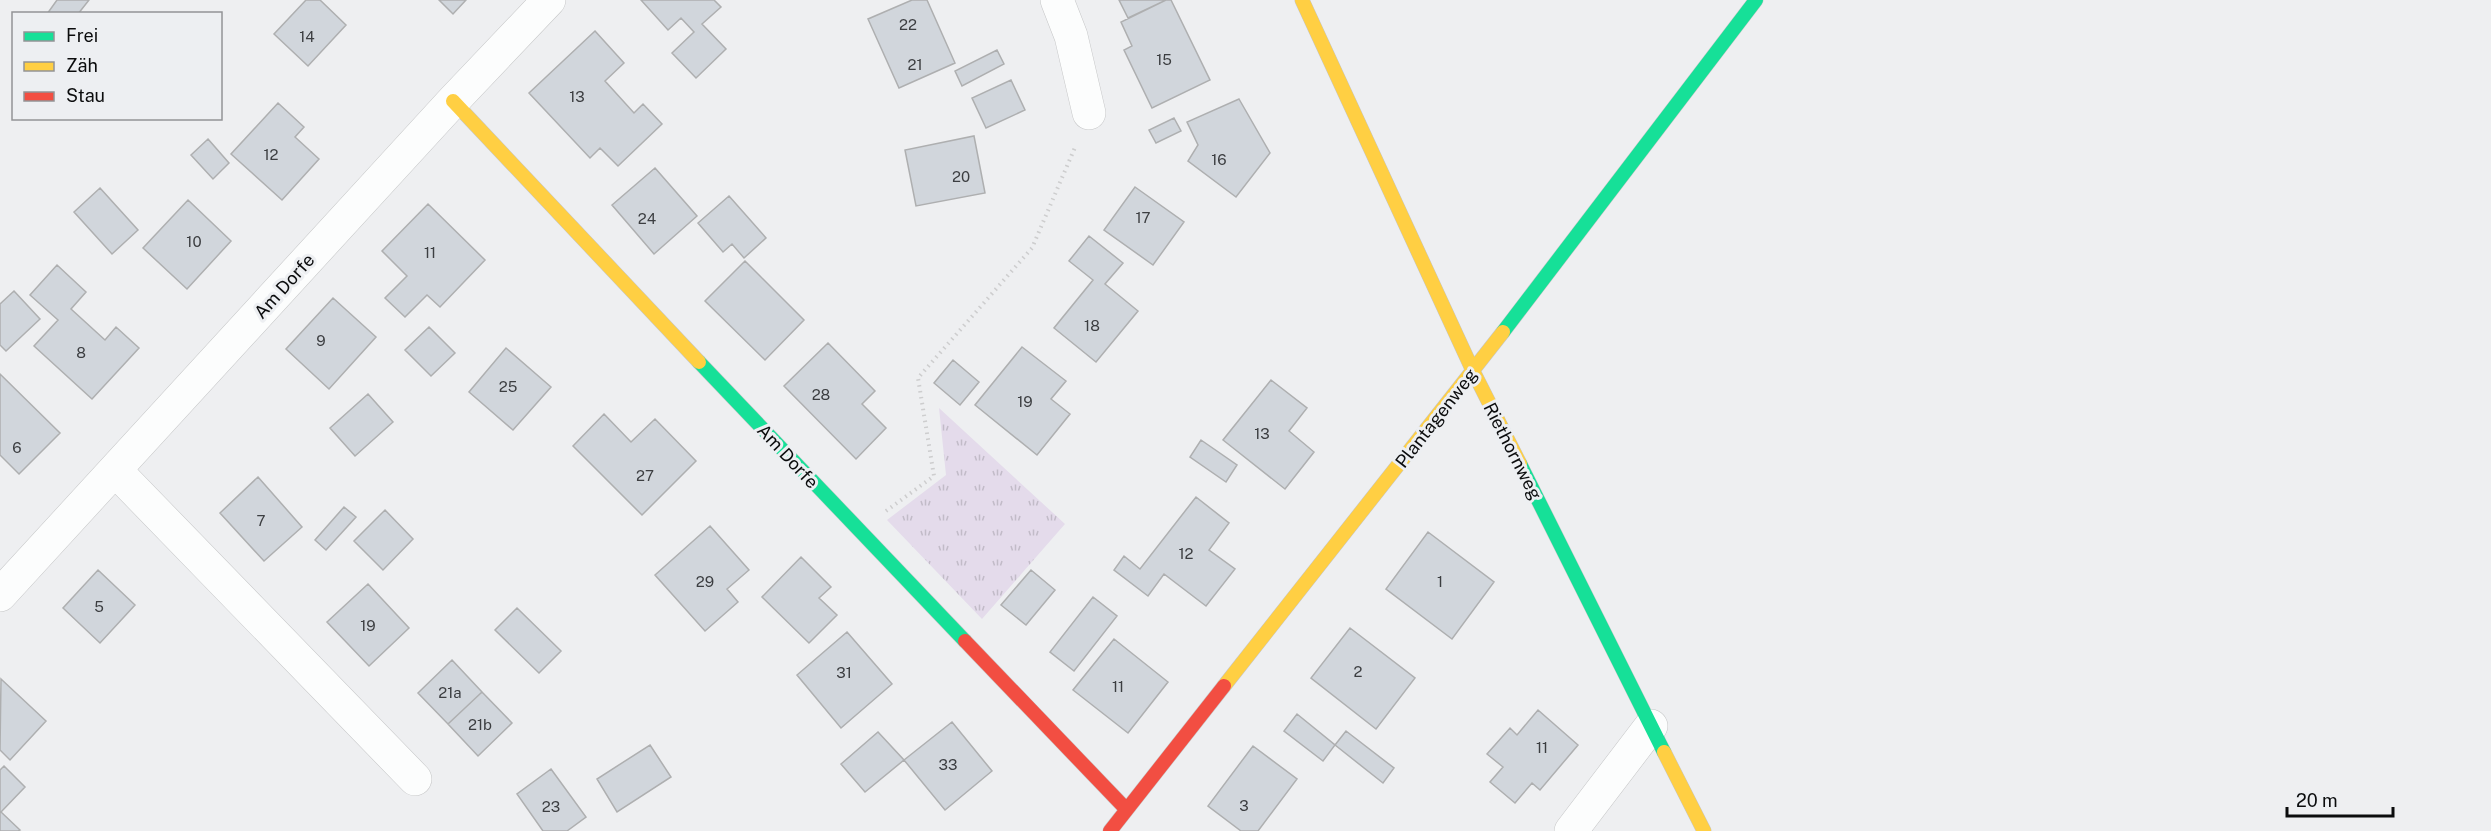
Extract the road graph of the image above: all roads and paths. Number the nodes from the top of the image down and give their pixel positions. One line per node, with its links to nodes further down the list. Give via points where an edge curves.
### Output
1 (549, 0): 5 (street, Am Dorfe)
2 (1057, 0): 6 (street, via 1071,36)
3 (1302, 0): 7 (street, Riethornweg)
4 (1756, 0): 7 (street, Plantagenweg)
5 (453, 101): 8 (street, Am Dorfe); 9 (street, Am Dorfe)
6 (1089, 113): 9 (path, via 1032,248 918,378 934,476)
7 (1473, 371): 11 (street, Riethornweg); 13 (street, Plantagenweg)
8 (116, 471): 10 (street, Am Dorfe); 12 (street)
9 (859, 531): 13 (street, Am Dorfe)
10 (0, 595)
11 (1651, 726): 15 (street); 16 (street, Riethornweg)
12 (415, 779)
13 (1126, 809): 14 (street, Plantagenweg)
14 (1110, 831)
15 (1571, 831)
16 (1704, 831)

